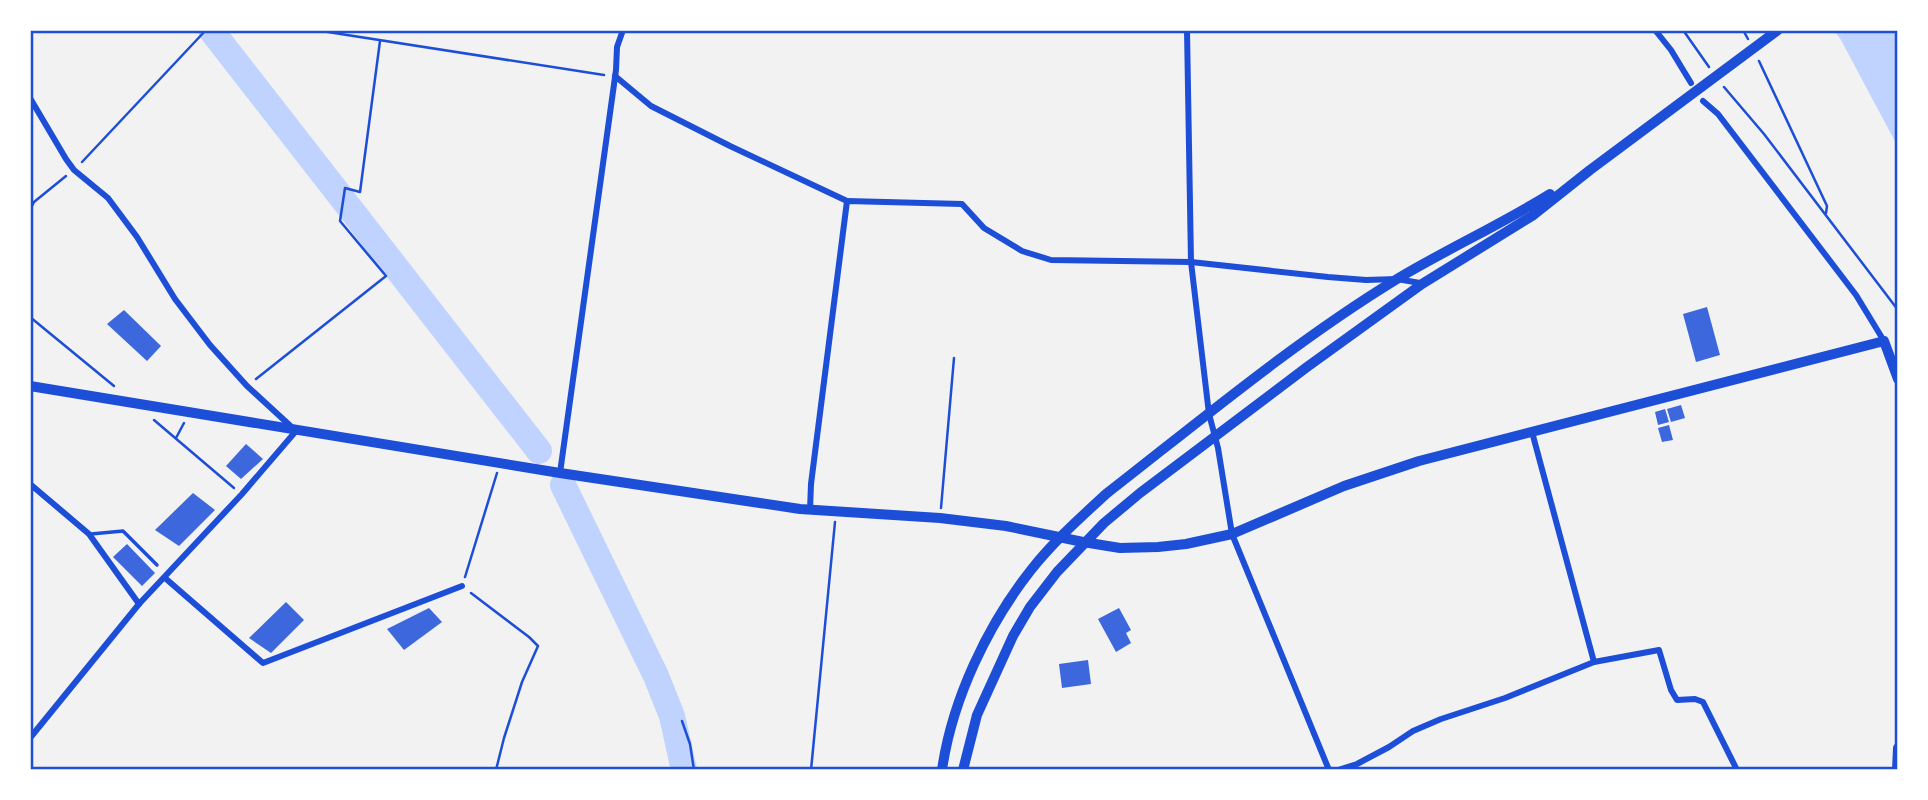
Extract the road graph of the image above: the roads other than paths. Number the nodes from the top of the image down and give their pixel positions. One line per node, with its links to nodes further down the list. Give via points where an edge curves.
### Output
1 (622, 30): 5 (street)
2 (1188, 30): 11 (street)
3 (1655, 30): 6 (street)
4 (1778, 30): 6 (highway)
5 (615, 76): 10 (street, via 651,106); 21 (street)
6 (1691, 88): 9 (highway)
7 (30, 98): 18 (street, via 65,159 108,198 210,345)
8 (1703, 101): 14 (street, via 1718,114 1856,295)
9 (1590, 170): 12 (highway); 13 (highway, via 1532,216)
10 (847, 201): 11 (street, via 962,204 984,228 1021,251 1051,260); 23 (street)
11 (1191, 262): 12 (street, via 1328,277); 17 (street)
12 (1397, 279): 13 (street); 17 (highway, via 1324,327)
13 (1422, 284): 20 (highway)
14 (1884, 341): 15 (main road); 19 (main road)
15 (1898, 379)
16 (30, 386): 18 (main road)
17 (1209, 414): 20 (street); 26 (highway, via 1106,494)
18 (296, 431): 21 (main road); 29 (street)
19 (1532, 432): 25 (main road, via 1381,472); 32 (street)
20 (1214, 436): 25 (street); 27 (highway)
21 (560, 473): 23 (main road)
22 (30, 484): 24 (street)
23 (810, 510): 26 (main road, via 940,518)
24 (89, 534): 28 (lane, via 123,531); 31 (street)
25 (1232, 534): 27 (main road, via 1158,547 1120,548); 37 (street)
26 (1060, 537): 27 (main road); 35 (highway, via 1023,581 978,656 953,719)
27 (1083, 542): 36 (highway, via 1030,607 1013,636 977,715)
28 (157, 565)
29 (165, 578): 30 (street, via 263,663); 31 (street)
30 (462, 586)
31 (139, 604): 33 (street)
32 (1594, 662): 38 (street, via 1413,731 1390,747); 39 (street, via 1659,650 1677,700 1703,702)
33 (30, 738)
34 (1898, 748): 40 (main road)
35 (942, 770)
36 (962, 770)
37 (1329, 770)
38 (1338, 770)
39 (1737, 770)
40 (1896, 770)

